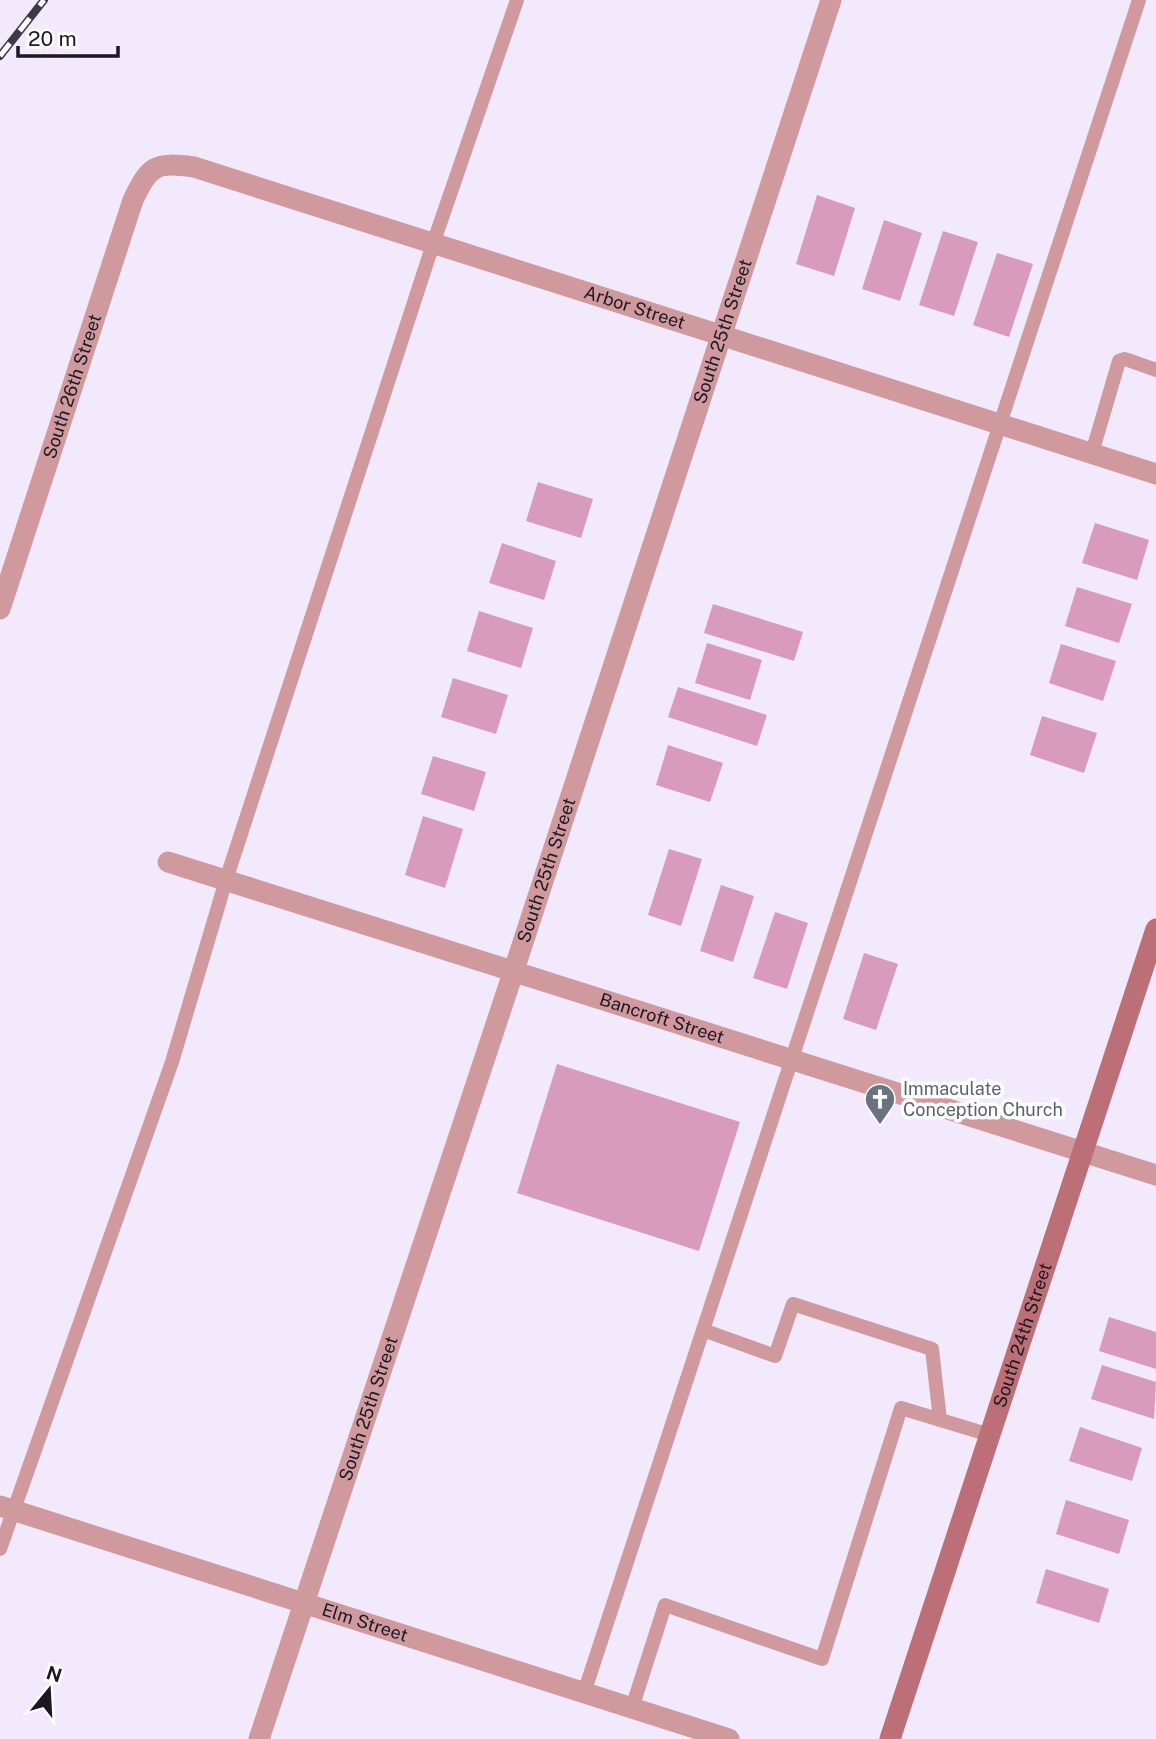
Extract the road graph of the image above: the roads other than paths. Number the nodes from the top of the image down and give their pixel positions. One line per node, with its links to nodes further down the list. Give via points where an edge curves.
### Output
1 (517, 0): 5 (lane)
2 (831, 0): 6 (street, South 25th Street)
3 (1139, 0): 8 (lane)
4 (155, 169): 5 (street, Arbor Street, via 168,163 194,167); 11 (street, South 26th Street, via 145,175 133,200)
5 (433, 244): 6 (street, Arbor Street); 13 (lane)
6 (720, 333): 8 (street, Arbor Street); 15 (street, South 25th Street)
7 (1156, 370): 9 (lane, via 1119,361)
8 (1001, 423): 9 (street, Arbor Street); 16 (lane)
9 (1092, 453): 10 (street, Arbor Street)
10 (1156, 474)
11 (0, 610)
12 (168, 862): 13 (street, Bancroft Street)
13 (226, 880): 15 (street, Bancroft Street); 22 (lane, via 172,1062)
14 (1156, 929): 17 (main road, South 24th Street)
15 (514, 970): 16 (street, Bancroft Street); 24 (street, South 25th Street)
16 (791, 1059): 17 (street, Bancroft Street); 19 (lane)
17 (1084, 1152): 18 (street, Bancroft Street); 21 (main road, South 24th Street)
18 (1156, 1175)
19 (702, 1330): 20 (lane, via 775,1356 793,1304 932,1349); 25 (lane)
20 (940, 1420): 21 (lane); 26 (lane, via 901,1408 822,1659 665,1605)
21 (990, 1435): 29 (main road, South 24th Street)
22 (6, 1508): 23 (lane); 24 (street, Elm Street)
23 (0, 1549)
24 (303, 1603): 25 (street, Elm Street); 27 (street, South 25th Street)
25 (584, 1693): 26 (street, Elm Street)
26 (632, 1708): 28 (street, Elm Street)
27 (259, 1739)
28 (729, 1739)
29 (890, 1739)

